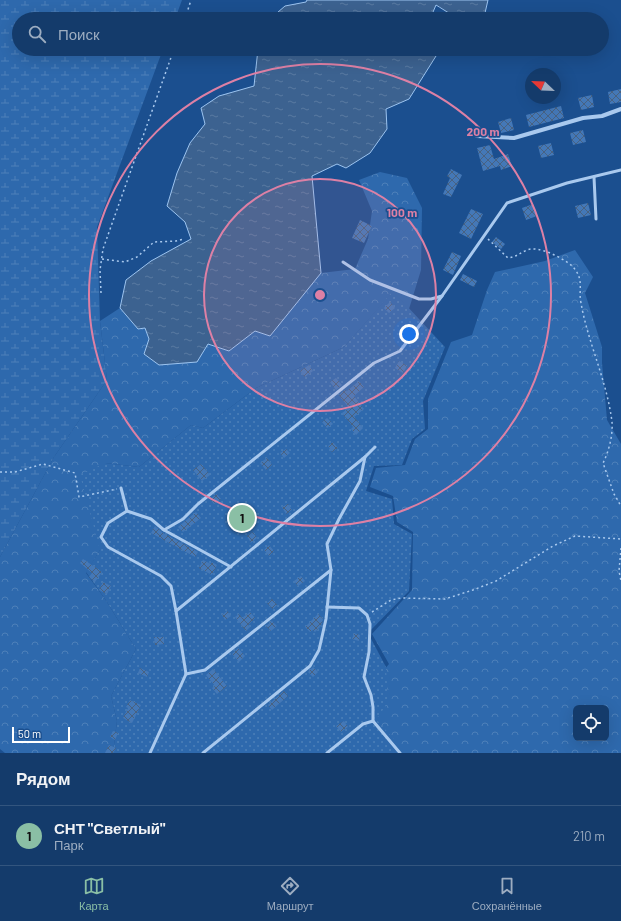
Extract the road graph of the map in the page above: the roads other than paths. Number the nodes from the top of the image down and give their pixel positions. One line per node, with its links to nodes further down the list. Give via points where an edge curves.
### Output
1 (621, 109): 2 (street, via 514,138)
2 (478, 136)
3 (621, 170): 4 (lane)
4 (594, 177): 5 (lane); 7 (lane, via 506,203)
5 (596, 219)
6 (343, 262): 7 (lane, via 370,280 419,299)
7 (442, 296): 12 (lane, via 400,351 374,363 183,518)
8 (375, 447): 9 (lane)
9 (364, 457): 13 (lane); 14 (lane, via 360,481 327,544)
10 (120, 488): 11 (lane)
11 (127, 511): 12 (lane, via 151,520); 16 (lane, via 108,523 101,537 108,547 161,576 171,586)
12 (164, 530): 13 (lane)
13 (231, 567): 16 (lane)
14 (331, 570): 15 (lane); 17 (lane, via 205,670)
15 (327, 607): 18 (lane, via 359,608 367,615 370,624 369,652 364,677 372,701); 20 (lane, via 319,650 310,666)
16 (176, 611): 17 (lane)
17 (186, 674): 19 (lane)
18 (372, 721): 21 (lane, via 363,724); 22 (lane)
19 (150, 753)
20 (203, 753)
21 (327, 753)
22 (400, 753)

